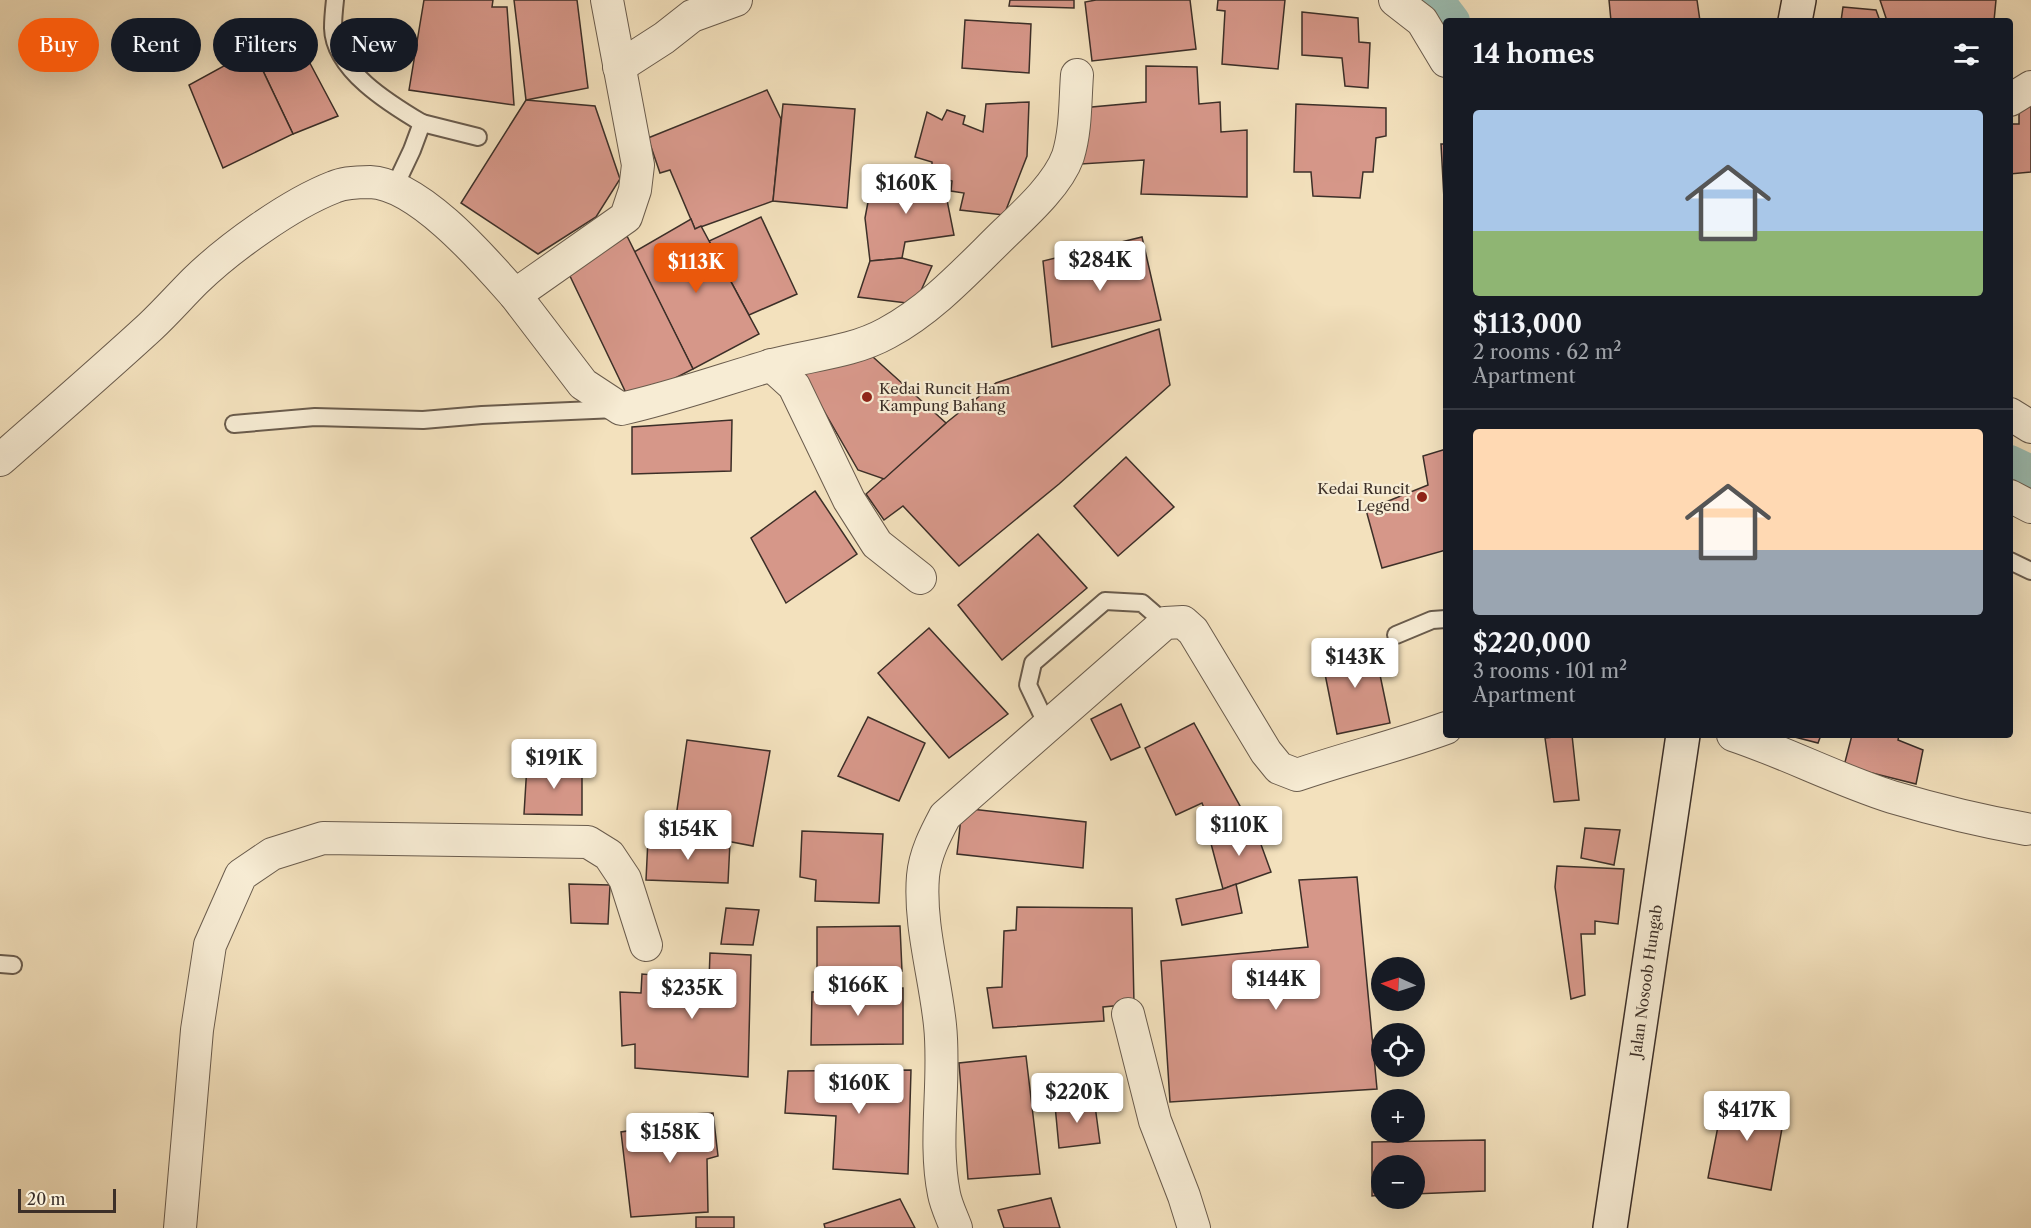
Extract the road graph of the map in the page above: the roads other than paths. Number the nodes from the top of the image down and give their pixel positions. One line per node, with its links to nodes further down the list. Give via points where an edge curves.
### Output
1 (335, 0): 12 (lane, via 333,30 342,59 383,100)
2 (607, 0): 8 (street)
3 (736, 0): 8 (street, via 692,16)
4 (1395, 0): 7 (street, via 1422,21)
5 (1799, 0): 6 (main road)
6 (1796, 18)
7 (1443, 56)
8 (619, 68): 15 (street, via 638,165 626,217)
9 (1077, 75): 16 (street, via 1067,158 1047,190 961,276 915,316 886,334 851,348)
10 (2031, 87): 11 (street)
11 (2013, 98)
12 (422, 123): 13 (lane); 14 (lane)
13 (478, 137)
14 (394, 188): 15 (street, via 431,211 475,249); 21 (street, via 371,182 336,186 292,209 232,249)
15 (514, 295): 17 (street, via 583,384)
16 (771, 365): 17 (street); 26 (street, via 794,386 849,500 878,544)
17 (621, 409): 19 (lane, via 423,420 315,417)
18 (2013, 416): 20 (street)
19 (234, 424)
20 (2031, 427)
21 (0, 460)
22 (2013, 498): 23 (street)
23 (2031, 507)
24 (2013, 562): 25 (lane)
25 (2031, 571)
26 (920, 578)
27 (1443, 619): 29 (lane)
28 (1165, 623): 30 (street); 30 (lane, via 1142,603 1105,601 1033,663 1028,685); 31 (street, via 1183,622 1193,631 1266,752 1279,768 1297,775)
29 (1396, 634)
30 (1047, 725): 38 (street, via 945,816 930,845 923,874 923,905 940,1027 940,1157 944,1195)
31 (1443, 729)
32 (1683, 738): 40 (main road, Jalan Nosoob Hungab)
33 (1742, 738): 34 (street, via 1891,796 1971,819)
34 (2026, 829)
35 (646, 945): 37 (street, via 625,879 609,855 588,842 323,838 272,854 241,875 210,945 197,1030)
36 (1128, 1014): 39 (street, via 1155,1121)
37 (180, 1228)
38 (956, 1228)
39 (1194, 1228)
40 (1610, 1228)

